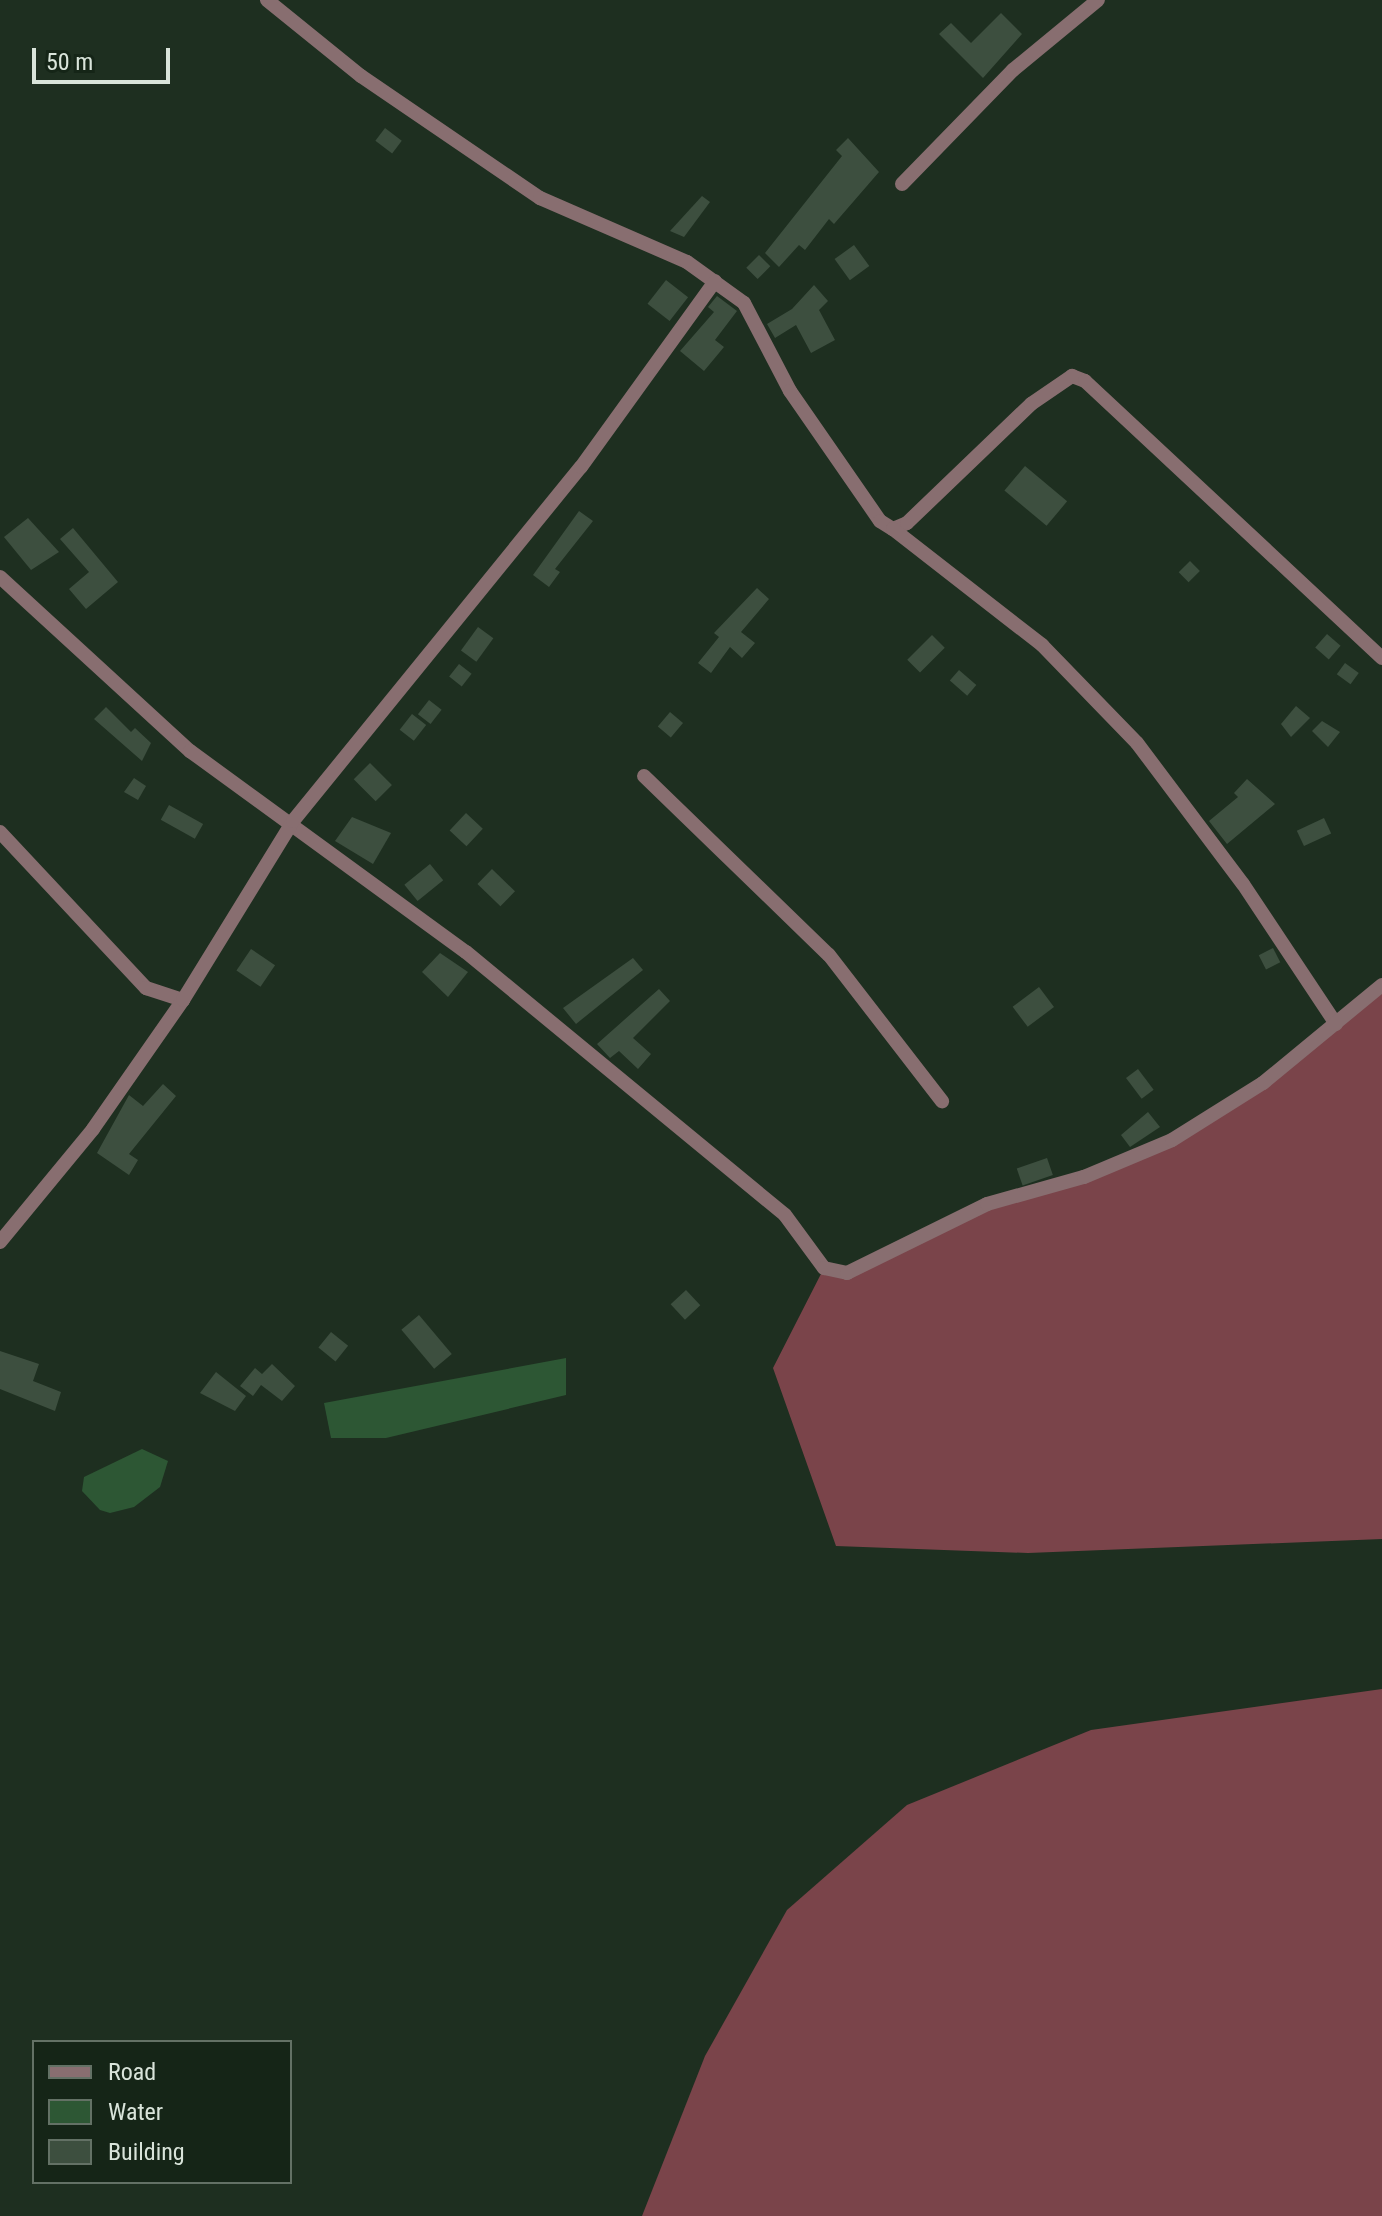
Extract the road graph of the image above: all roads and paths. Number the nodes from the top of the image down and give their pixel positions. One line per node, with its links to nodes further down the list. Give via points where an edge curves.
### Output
1 (267, 0): 4 (street, via 361,76 540,198 638,237)
2 (1098, 0): 3 (street, via 1013,70)
3 (902, 184)
4 (715, 281): 5 (street, via 744,303 790,391 880,521); 9 (street, via 581,467)
5 (893, 529): 7 (street, via 907,523 1031,404 1072,376 1085,381); 13 (street, via 1042,645 1137,743 1243,884)
6 (0, 577): 9 (street, via 190,751)
7 (1382, 658)
8 (644, 776): 14 (street, via 829,955)
9 (293, 821): 12 (street); 13 (street, via 466,952 785,1215 824,1268 835,1271 847,1273 987,1204 1084,1177 1172,1140 1263,1083)
10 (0, 832): 12 (street, via 146,988)
11 (1382, 985): 13 (street)
12 (183, 1000): 15 (street, via 93,1129)
13 (1336, 1024)
14 (942, 1101)
15 (0, 1242)

